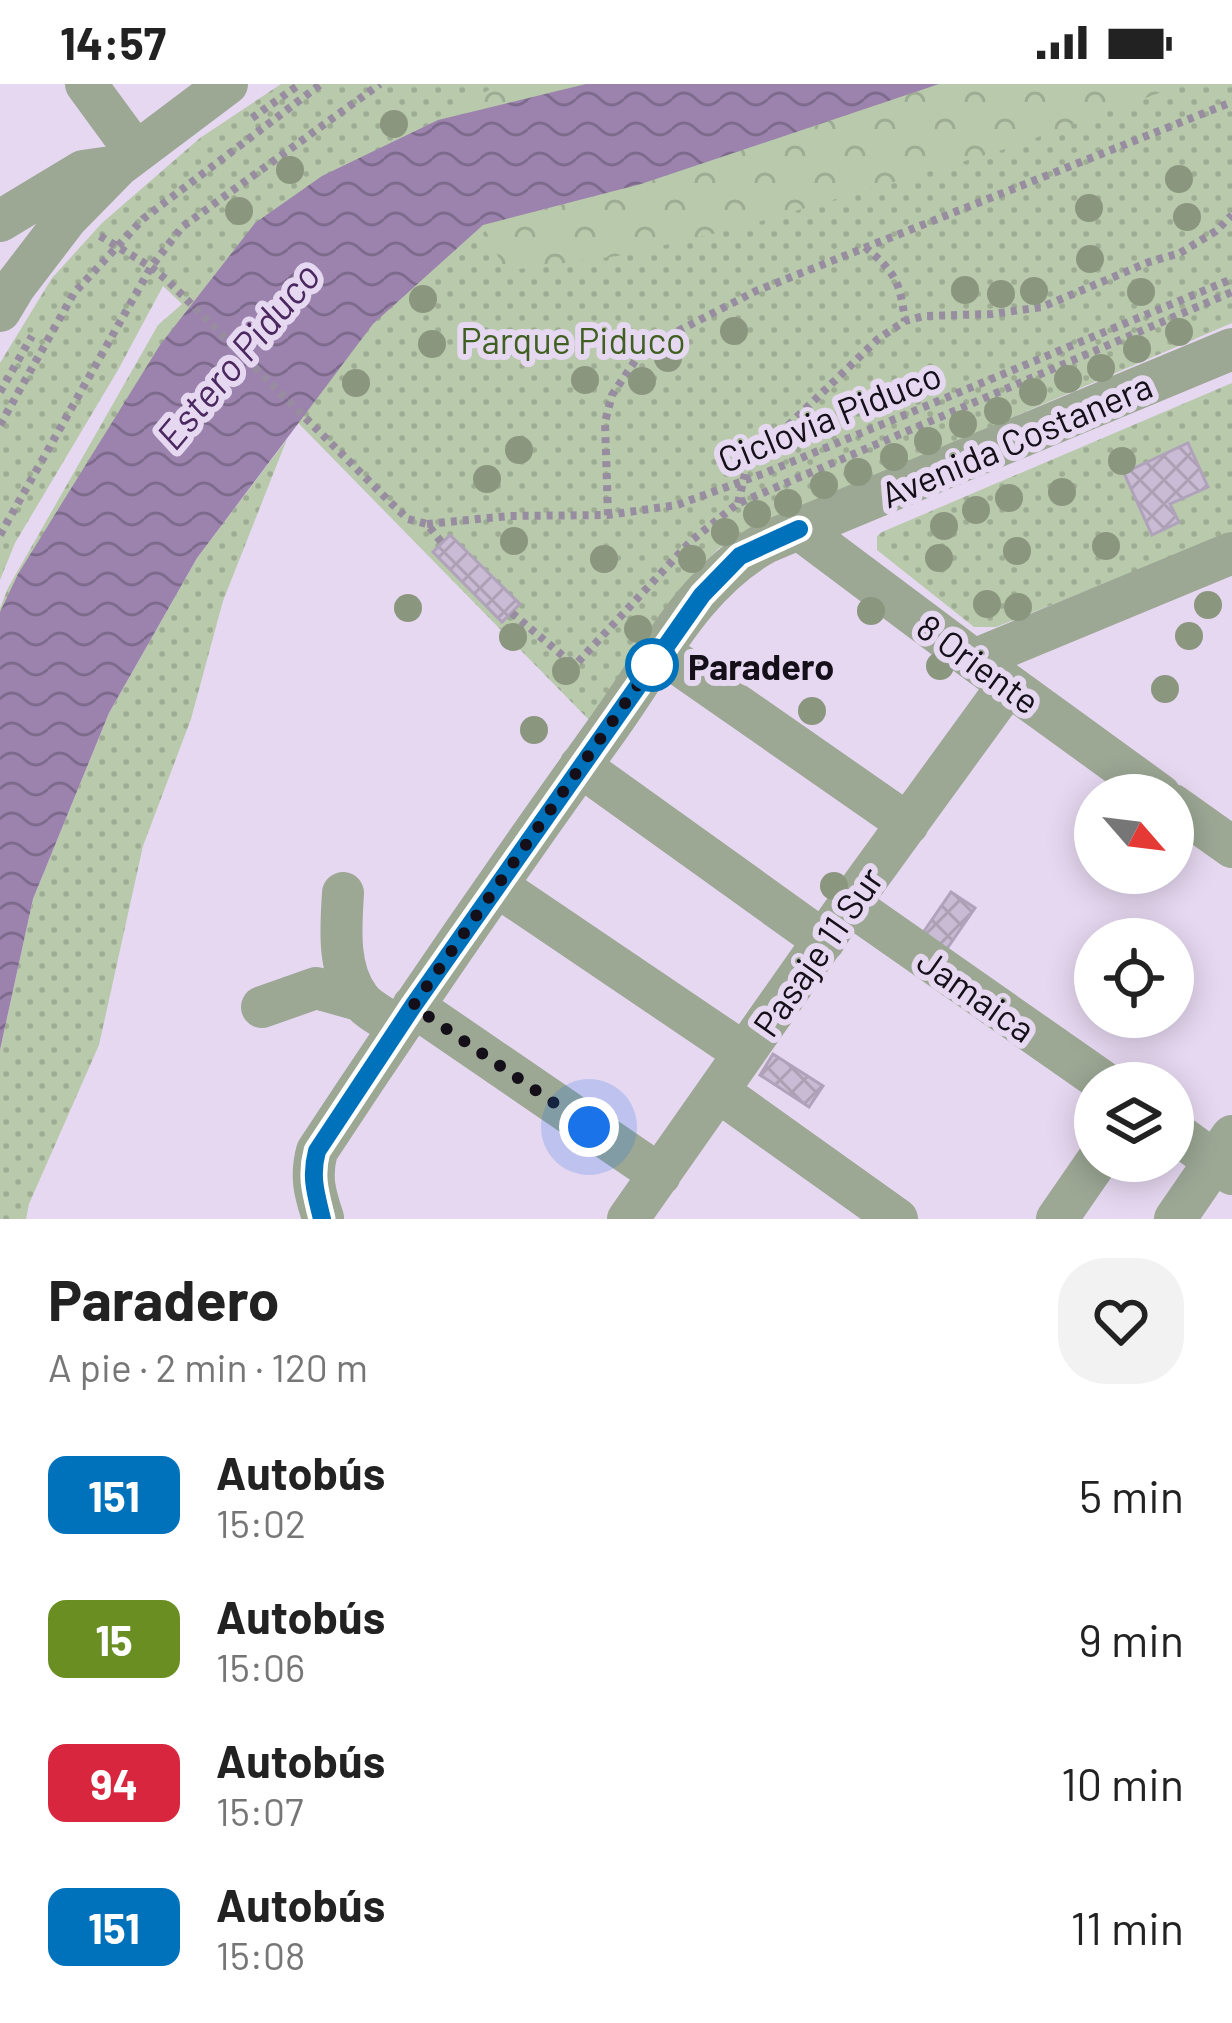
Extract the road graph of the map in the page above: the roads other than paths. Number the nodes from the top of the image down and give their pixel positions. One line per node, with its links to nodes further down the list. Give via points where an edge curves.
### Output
1 (86, 84): 3 (street)
2 (227, 84): 3 (street)
3 (126, 159): 4 (street, via 82,171); 5 (street, via 67,218)
4 (0, 221)
5 (0, 311)
6 (1232, 349): 7 (street, Avenida Costanera)
7 (799, 529): 9 (street, Avenida Costanera, via 740,556); 10 (street, 8 Oriente)
8 (1228, 568): 10 (street)
9 (661, 652): 11 (street, Avenida Costanera); 14 (street)
10 (991, 673): 12 (street, 8 Oriente); 14 (street, Pasaje 11 Sur)
11 (580, 766): 16 (street, Avenida Costanera); 19 (street)
12 (1131, 774)
13 (1194, 820): 15 (street)
14 (908, 824): 18 (street, Pasaje 11 Sur)
15 (1232, 848)
16 (497, 886): 22 (street, Avenida Costanera); 23 (street)
17 (343, 892): 20 (street, via 343,956)
18 (849, 904): 19 (street, Pasaje 11 Sur); 24 (street, Jamaica)
19 (824, 941): 23 (street, Pasaje 11 Sur)
20 (359, 1000): 21 (street, via 316,988); 22 (street)
21 (262, 1007)
22 (406, 1016): 28 (street); 30 (street, Avenida Costanera, via 317,1151 312,1185)
23 (744, 1053): 25 (street, Pasaje 11 Sur)
24 (1076, 1062)
25 (719, 1092): 28 (street, Pasaje 11 Sur); 32 (street)
26 (1194, 1142): 27 (street)
27 (1226, 1158): 34 (street)
28 (660, 1175): 31 (street, Pasaje 11 Sur)
29 (1083, 1182): 33 (street)
30 (323, 1219)
31 (628, 1219)
32 (897, 1219)
33 (1057, 1219)
34 (1175, 1219)

